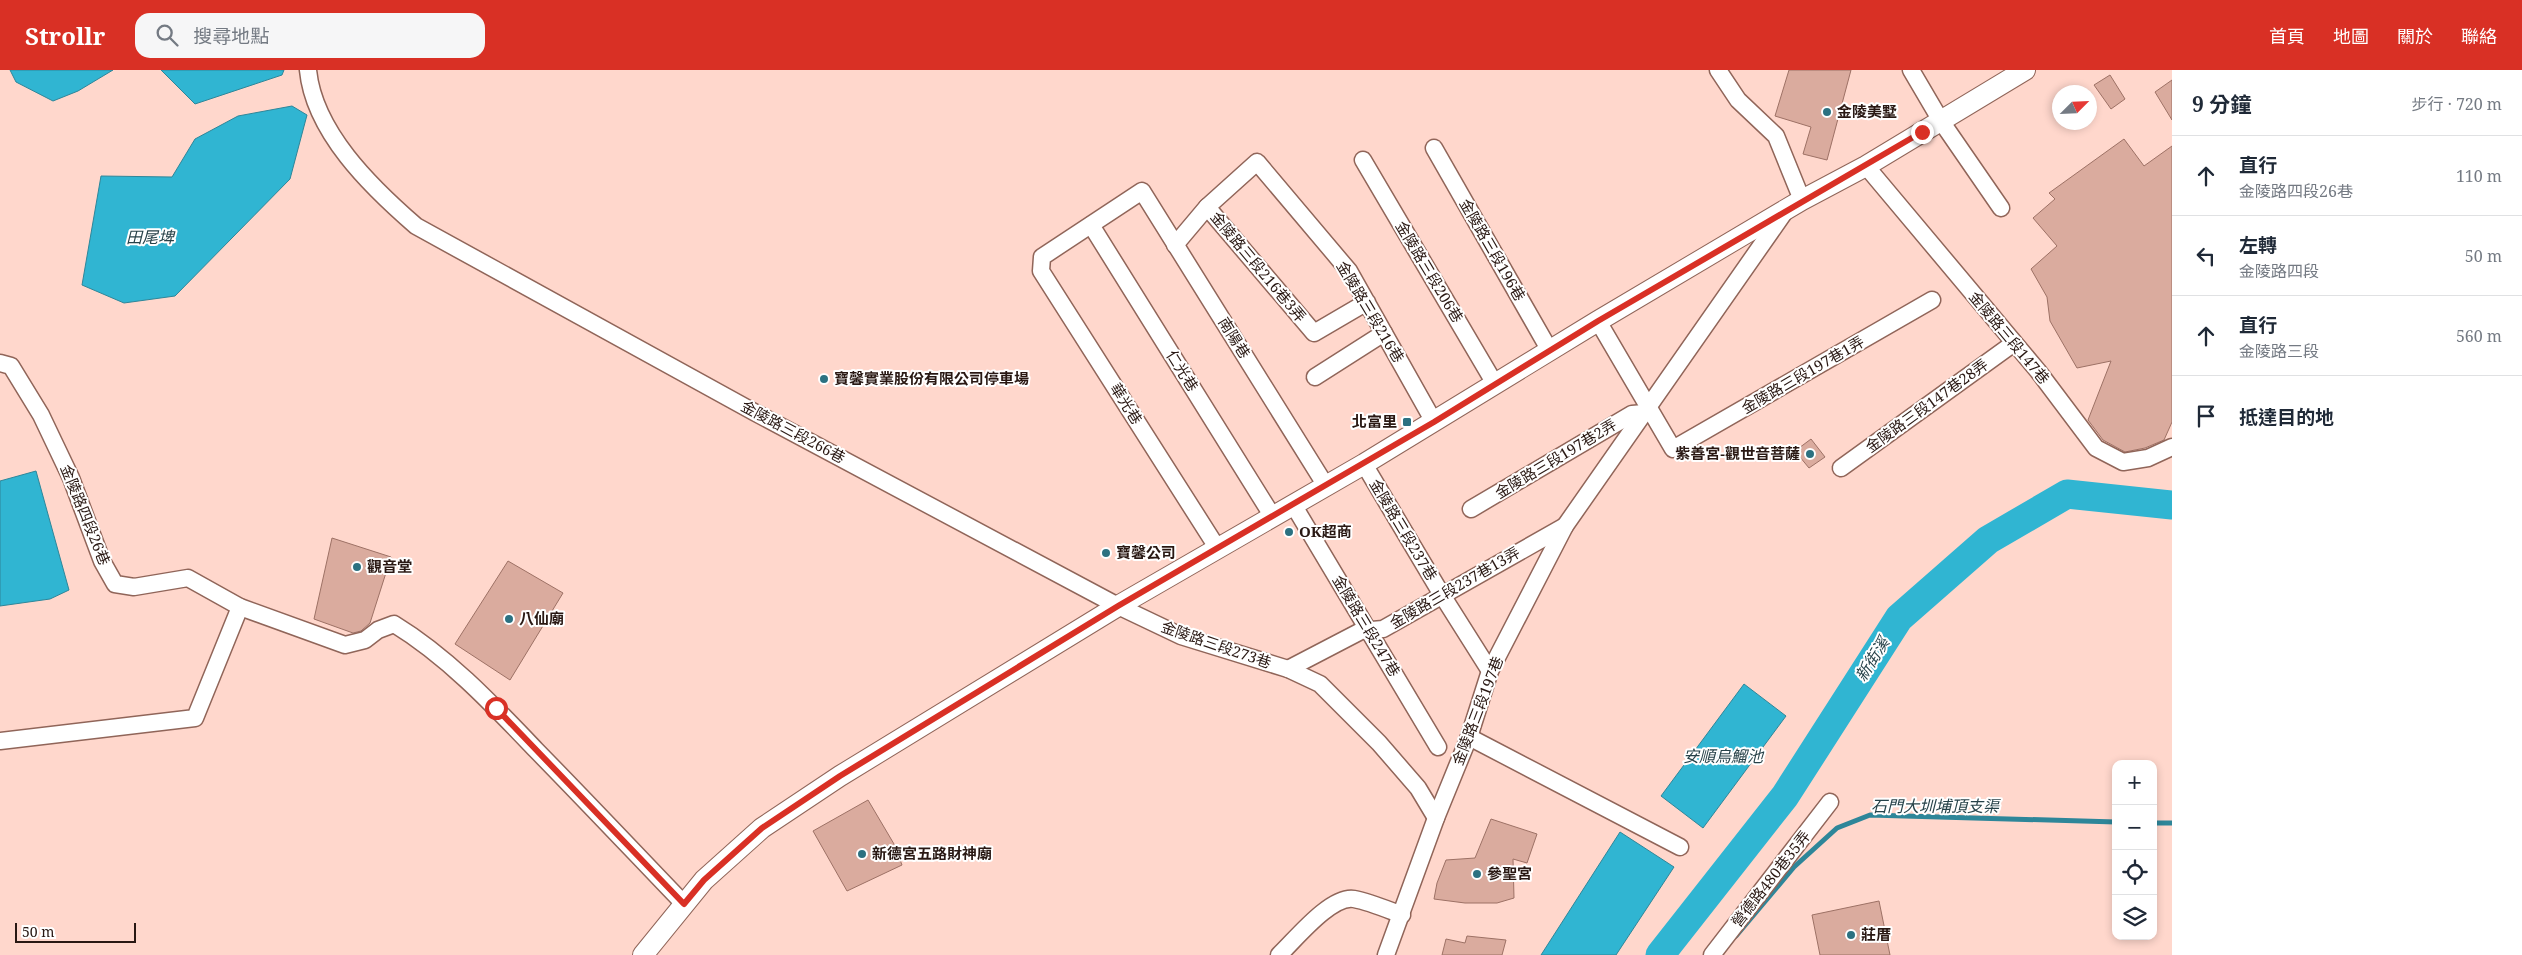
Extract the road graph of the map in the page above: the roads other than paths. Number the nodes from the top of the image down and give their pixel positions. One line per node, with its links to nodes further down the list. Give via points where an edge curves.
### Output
1 (308, 70): 36 (street, 金陵路三段266巷, via 309,84 326,128 380,195 416,226)
2 (1718, 70): 10 (street, via 1738,100 1776,136)
3 (1911, 70): 5 (street)
4 (2025, 70): 5 (main road)
5 (1941, 120): 9 (main road); 12 (street)
6 (1434, 148): 20 (street, 金陵路三段196巷)
7 (1362, 160): 23 (street, 金陵路三段206巷)
8 (1258, 162): 11 (street, 金陵路三段216巷3弄); 16 (street, 金陵路三段216巷, via 1350,271)
9 (1866, 166): 10 (main road); 19 (street, 金陵路三段147巷)
10 (1795, 204): 17 (main road); 24 (street, 金陵路三段197巷)
11 (1207, 207): 14 (street); 16 (street, 金陵路三段216巷3弄, via 1314,332)
12 (2001, 208)
13 (1091, 225): 14 (street, 南陽巷, via 1142,191); 32 (street, 仁光巷); 34 (street, 華光巷, via 1042,257 1041,272)
14 (1175, 245): 29 (street, 南陽巷)
15 (1932, 300): 24 (street, 金陵路三段197巷1弄, via 1673,449)
16 (1367, 302): 18 (street, 金陵路三段216巷)
17 (1598, 321): 20 (main road); 24 (street)
18 (1384, 334): 22 (street); 25 (street, 金陵路三段216巷)
19 (2014, 343): 26 (street, 金陵路三段147巷, via 2096,448 2123,462 2148,458); 28 (street, 金陵路三段147巷28弄)
20 (1550, 351): 23 (main road)
21 (0, 362): 37 (street, 金陵路四段26巷, via 11,366 41,415 71,478 102,561 115,584 134,587 188,578)
22 (1316, 377)
23 (1495, 384): 25 (main road)
24 (1646, 410): 31 (street, 金陵路三段197巷2弄, via 1632,414); 33 (street, 金陵路三段197巷)
25 (1434, 422): 27 (main road)
26 (2172, 447)
27 (1364, 464): 29 (main road); 35 (street, 金陵路三段237巷)
28 (1841, 468)
29 (1326, 486): 30 (main road)
30 (1294, 506): 32 (main road); 38 (street, 金陵路三段247巷)
31 (1471, 509)
32 (1273, 517): 34 (main road)
33 (1565, 526): 35 (street, 金陵路三段237巷13弄); 40 (street, 金陵路三段197巷)
34 (1218, 549): 36 (main road)
35 (1442, 595): 38 (street, 金陵路三段237巷13弄, via 1383,629); 40 (street, 金陵路三段237巷)
36 (1118, 606): 39 (street, 金陵路三段273巷, via 1181,636); 47 (main road, via 840,776 762,828 704,880)
37 (240, 607): 42 (street, via 195,718); 47 (street, 金陵路四段26巷, via 345,645 366,640 378,630 394,624 413,636 496,708)
38 (1369, 631): 39 (street, 金陵路三段237巷13弄, via 1361,631); 43 (street, 金陵路三段247巷)
39 (1288, 669): 45 (street, 金陵路三段273巷, via 1320,684 1379,743 1418,788)
40 (1490, 671): 41 (street, 金陵路三段197巷)
41 (1469, 737): 45 (street, 金陵路三段197巷); 46 (street)
42 (0, 741)
43 (1438, 747)
44 (1830, 802): 52 (street, 營德路480巷35弄)
45 (1436, 818): 48 (street, 金陵路三段197巷)
46 (1680, 847)
47 (684, 904): 49 (main road)
48 (1402, 915): 50 (street, via 1344,899 1327,909); 51 (street, 金陵路三段197巷)
49 (643, 955)
50 (1279, 955)
51 (1386, 955)
52 (1712, 955)

